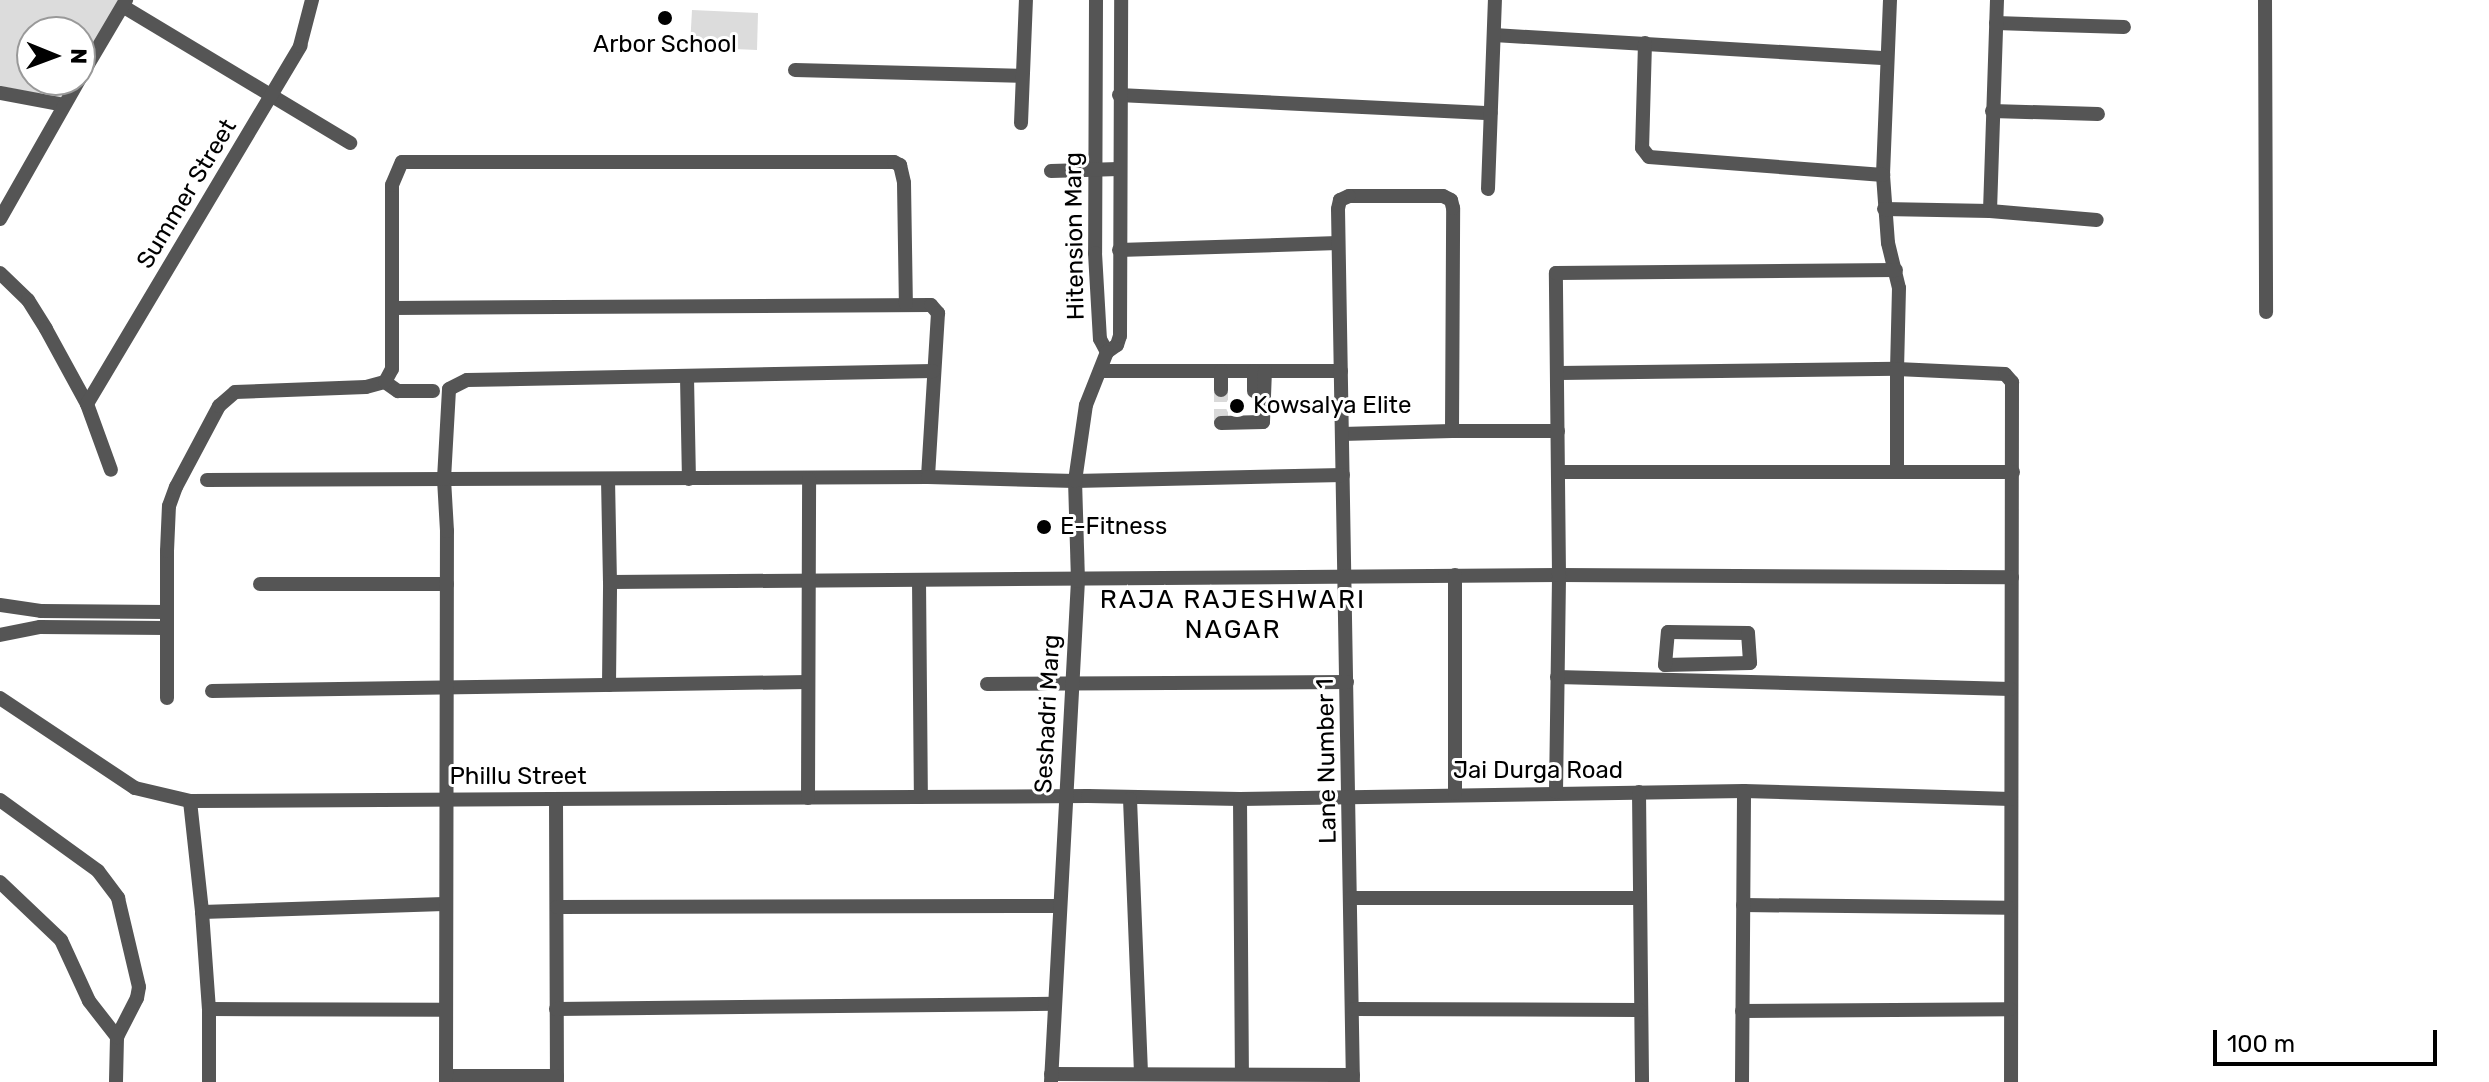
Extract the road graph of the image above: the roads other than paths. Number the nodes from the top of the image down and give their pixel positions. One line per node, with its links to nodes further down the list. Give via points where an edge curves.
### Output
1 (312, 0): 21 (street, Summer Street, via 300,46)
2 (1026, 0): 17 (street)
3 (1096, 0): 29 (street, Hitension Marg)
4 (1121, 0): 19 (street, Hitension Marg)
5 (1495, 0): 12 (street)
6 (1890, 0): 15 (street)
7 (1997, 0): 10 (street)
8 (2265, 0): 43 (street)
9 (125, 4): 14 (street); 21 (street)
10 (1996, 23): 11 (street); 23 (street)
11 (2124, 27)
12 (1494, 35): 13 (street); 24 (street)
13 (1645, 43): 15 (street); 31 (street, via 1642,148 1649,157)
14 (96, 52)
15 (1886, 58): 31 (street)
16 (795, 70): 17 (street)
17 (1022, 76): 26 (street)
18 (0, 93): 22 (street)
19 (1119, 95): 24 (street); 28 (street, Hitension Marg)
20 (70, 96): 22 (street)
21 (270, 96): 27 (street); 57 (street, Summer Street)
22 (64, 105): 35 (street)
23 (1992, 111): 25 (street); 34 (street)
24 (1491, 113): 32 (street)
25 (2098, 114)
26 (1021, 123)
27 (350, 143)
28 (1119, 169): 29 (street); 38 (street, Hitension Marg)
29 (1095, 170): 30 (street); 44 (street, Hitension Marg, via 1098,320)
30 (1051, 171)
31 (1883, 175): 33 (street)
32 (1488, 189)
33 (1884, 209): 34 (street); 39 (street)
34 (1990, 211): 36 (street)
35 (0, 219)
36 (2097, 220)
37 (1338, 243): 38 (street); 50 (street, Lane Number 1); 59 (street, Lane Number 1, via 1340,200 1451,200)
38 (1119, 250): 44 (street, Hitension Marg, via 1120,336)
39 (1896, 270): 45 (street); 51 (street, via 1556,273)
40 (0, 273): 57 (street, via 28,300)
41 (906, 304): 42 (street); 42 (street, via 904,183 900,165 894,162 412,160 397,167 392,185); 46 (street, via 937,309)
42 (392, 308): 53 (street, via 392,369)
43 (2266, 312)
44 (1107, 352): 47 (street, Seshadri Marg)
45 (1897, 369): 51 (street); 64 (street); 65 (street, via 2005,374 2012,382)
46 (933, 371): 52 (street); 67 (street)
47 (1100, 371): 48 (street); 73 (street, Seshadri Marg, via 1086,405)
48 (1221, 371): 49 (street); 54 (street)
49 (1260, 371): 50 (street); 56 (street); 58 (street, via 1263,422)
50 (1341, 371): 61 (street, Lane Number 1)
51 (1559, 373): 60 (street)
52 (687, 377): 68 (street, via 459,381 447,395); 70 (street)
53 (385, 382): 55 (street, via 398,391); 85 (street, via 247,391 226,397 186,464 169,506)
54 (1221, 390)
55 (433, 391)
56 (1254, 391)
57 (87, 404): 62 (street)
58 (1221, 423)
59 (1452, 431): 60 (street); 61 (street)
60 (1558, 431): 63 (street)
61 (1342, 434): 66 (street, Lane Number 1)
62 (111, 470)
63 (1559, 472): 64 (street); 75 (street)
64 (1897, 472): 65 (street)
65 (2013, 472): 77 (street)
66 (1343, 475): 73 (street); 76 (street, Lane Number 1)
67 (928, 477): 71 (street); 73 (street)
68 (444, 479): 69 (street); 72 (street); 83 (street)
69 (608, 479): 70 (street); 81 (street)
70 (689, 479): 71 (street)
71 (809, 479): 78 (street)
72 (207, 480)
73 (1075, 481): 80 (street, Seshadri Marg)
74 (1455, 575): 75 (street); 76 (street); 108 (street)
75 (1559, 575): 77 (street); 91 (street)
76 (1345, 576): 80 (street); 95 (street, Lane Number 1)
77 (2012, 577): 101 (street)
78 (809, 580): 79 (street); 81 (street); 94 (street)
79 (919, 580): 80 (street); 111 (street)
80 (1078, 581): 99 (street, Seshadri Marg)
81 (610, 582): 98 (street)
82 (260, 584): 83 (street)
83 (447, 584): 100 (street)
84 (0, 605): 85 (street, via 41,611)
85 (167, 612): 86 (street)
86 (167, 628): 87 (street, via 40,627); 104 (street)
87 (0, 635)
88 (1680, 665): 89 (street); 90 (street, via 1664,663 1667,632 1749,633 1749,665); 92 (street)
89 (1708, 666): 90 (street); 93 (street)
90 (1734, 666): 96 (street)
91 (1557, 677): 92 (street); 106 (street)
92 (1680, 681): 93 (street)
93 (1707, 681): 96 (street)
94 (808, 682): 98 (street); 112 (street)
95 (1347, 682): 99 (street); 109 (street, Lane Number 1)
96 (1733, 682): 101 (street)
97 (987, 684): 99 (street)
98 (609, 685): 100 (street)
99 (1072, 685): 110 (street, Seshadri Marg)
100 (447, 686): 102 (street); 118 (street)
101 (2011, 689): 116 (street)
102 (212, 691)
103 (0, 698): 119 (street, Phillu Street, via 135,788)
104 (167, 698)
105 (1744, 791): 107 (street, Jai Durga Road); 116 (street, Jai Durga Road); 124 (street)
106 (1556, 792): 107 (street, Jai Durga Road); 108 (street, Jai Durga Road)
107 (1639, 792): 122 (street)
108 (1455, 793): 109 (street, Jai Durga Road)
109 (1349, 795): 115 (street, Jai Durga Road); 121 (street, Lane Number 1)
110 (1066, 796): 111 (street, Phillu Street); 114 (street, Jai Durga Road); 125 (street, Seshadri Marg)
111 (921, 797): 112 (street, Phillu Street)
112 (808, 798): 113 (street, Phillu Street)
113 (556, 799): 118 (street, Phillu Street); 126 (street)
114 (1130, 799): 115 (street, Jai Durga Road); 139 (street)
115 (1240, 799): 138 (street)
116 (2011, 799): 127 (street)
117 (0, 800): 137 (street, via 98,871 118,898 139,987)
118 (444, 800): 119 (street, Phillu Street); 123 (street)
119 (190, 801): 128 (street)
120 (0, 882): 137 (street, via 61,940 89,1001)
121 (1351, 898): 122 (street); 132 (street, Lane Number 1)
122 (1638, 898): 135 (street)
123 (444, 904): 128 (street); 134 (street)
124 (1743, 905): 127 (street); 136 (street)
125 (1060, 906): 126 (street); 129 (street, Seshadri Marg)
126 (557, 907): 131 (street)
127 (2009, 908): 133 (street)
128 (202, 912): 130 (street)
129 (1054, 1004): 131 (street); 140 (street, Seshadri Marg)
130 (209, 1009): 134 (street); 145 (street)
131 (556, 1009): 143 (street)
132 (1354, 1009): 135 (street); 141 (street, Lane Number 1)
133 (2010, 1009): 136 (street); 148 (street)
134 (445, 1010): 142 (street)
135 (1639, 1010): 146 (street)
136 (1742, 1011): 147 (street)
137 (117, 1037): 144 (street)
138 (1242, 1072): 139 (street); 141 (street)
139 (1141, 1073): 140 (street)
140 (1051, 1078)
141 (1353, 1078)
142 (446, 1079): 143 (street)
143 (557, 1079)
144 (116, 1082)
145 (209, 1082)
146 (1642, 1082)
147 (1742, 1082)
148 (2011, 1082)

